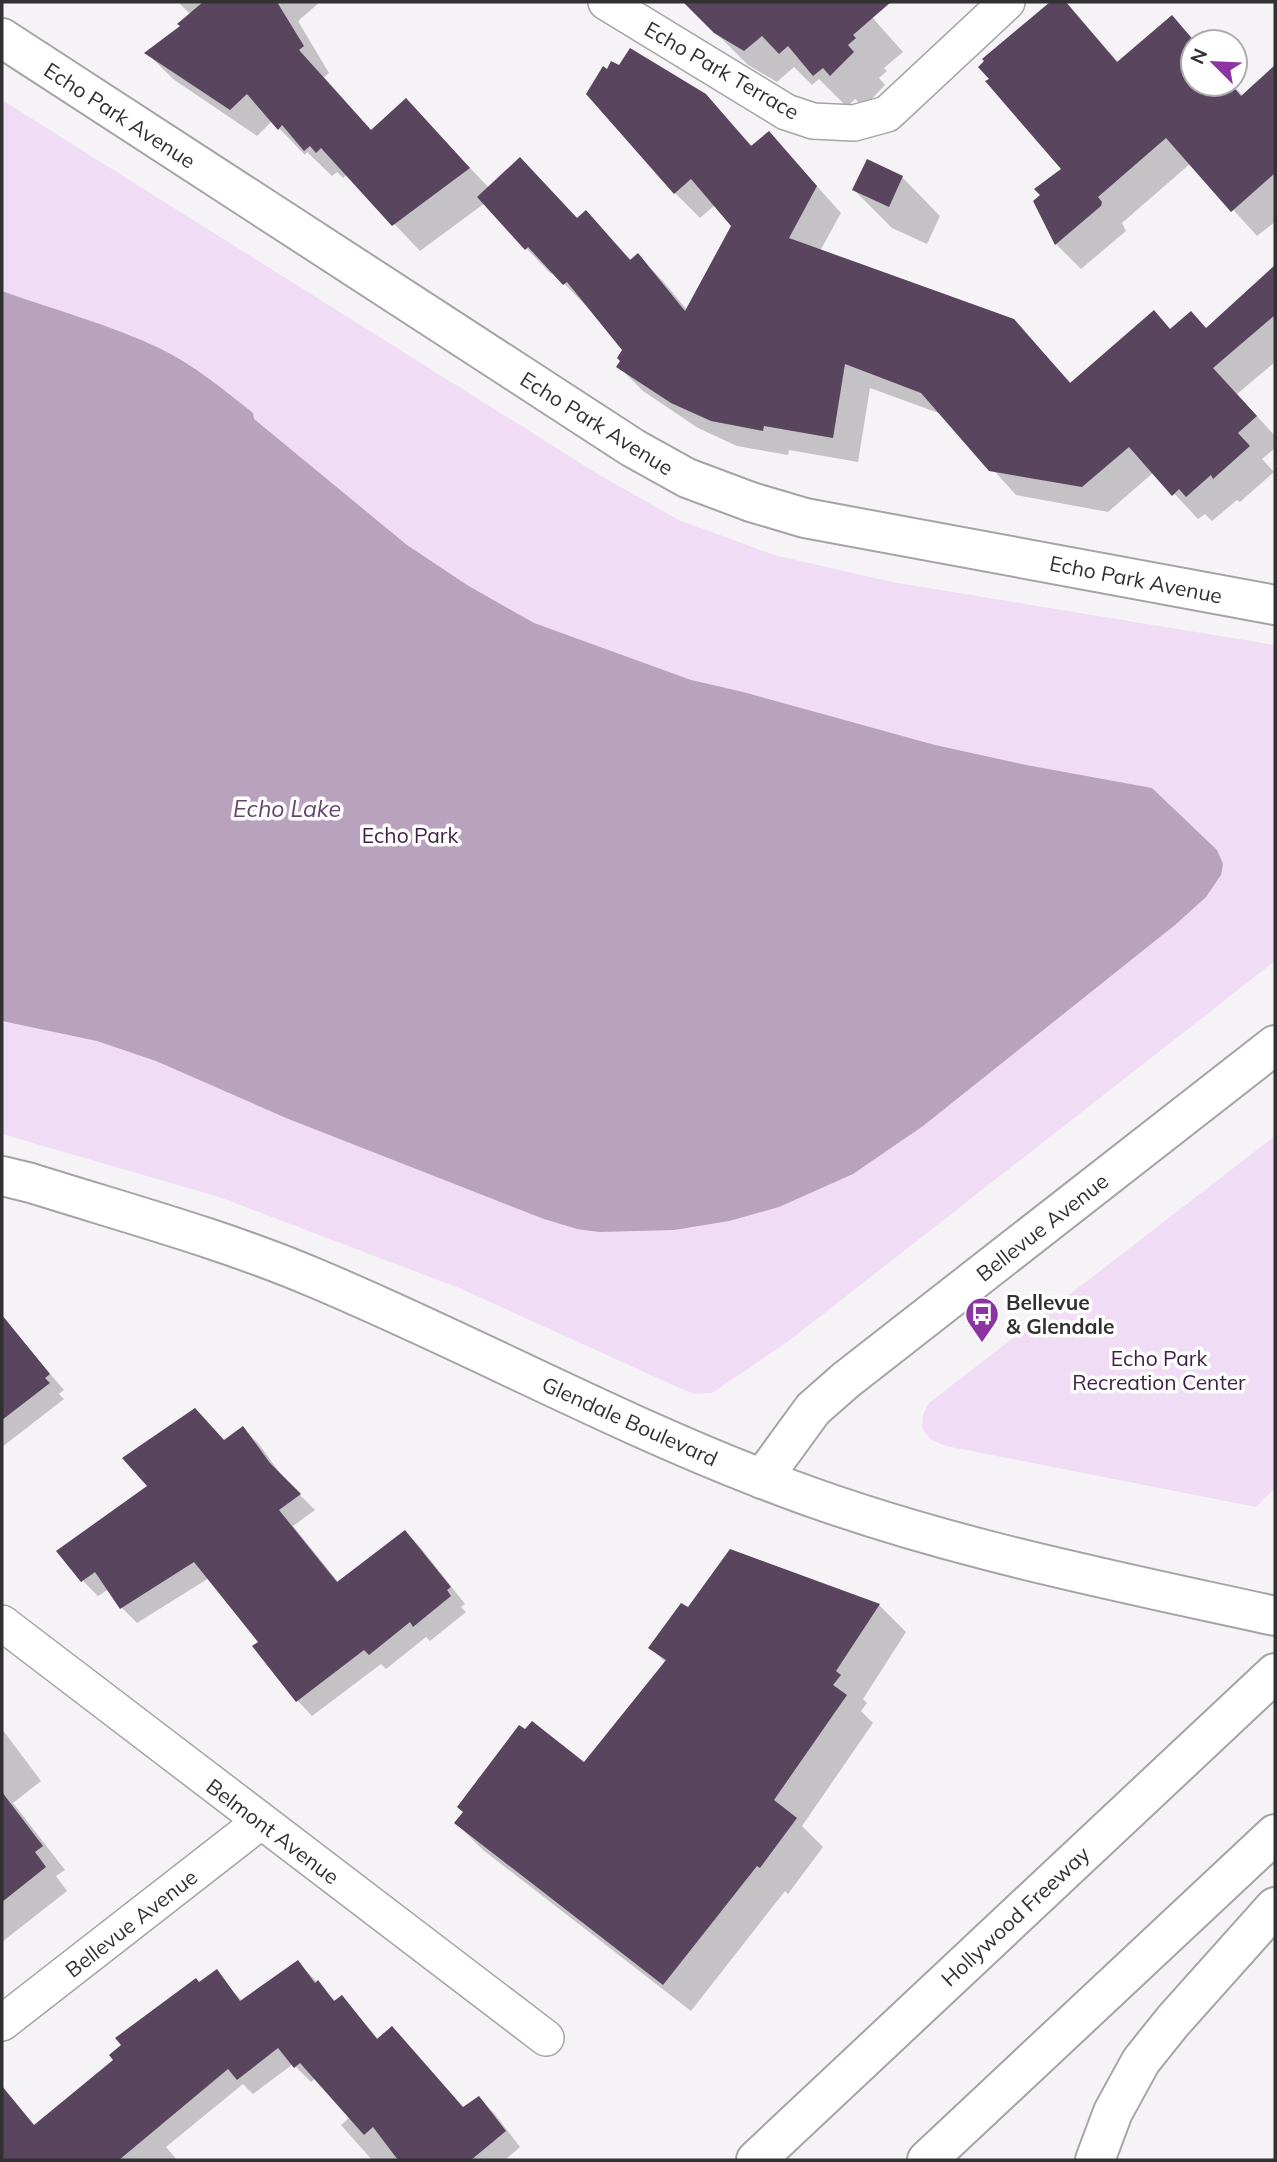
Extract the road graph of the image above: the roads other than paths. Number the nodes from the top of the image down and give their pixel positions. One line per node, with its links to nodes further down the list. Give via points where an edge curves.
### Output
1 (606, 2): 2 (street, Echo Park Terrace, via 786,112 813,121 854,123 887,114)
2 (1007, 2)
3 (2, 38): 4 (main road, Echo Park Avenue, via 633,448 687,478 805,518)
4 (1275, 605)
5 (1275, 1045): 7 (main road, Bellevue Avenue, via 846,1380 813,1409)
6 (2, 1176): 7 (main road, Glendale Boulevard, via 228,1245 313,1277)
7 (762, 1479): 8 (main road, Glendale Boulevard, via 947,1541)
8 (1275, 1616)
9 (2, 1623): 11 (street, Belmont Avenue)
10 (1275, 1673): 16 (main road, Hollywood Freeway)
11 (260, 1822): 14 (street, Bellevue Avenue); 15 (street, Belmont Avenue)
12 (1275, 1834): 17 (main road)
13 (1275, 1907): 18 (main road, via 1142,2061 1113,2112)
14 (2, 2023)
15 (546, 2038)
16 (756, 2160)
17 (927, 2160)
18 (1096, 2160)

